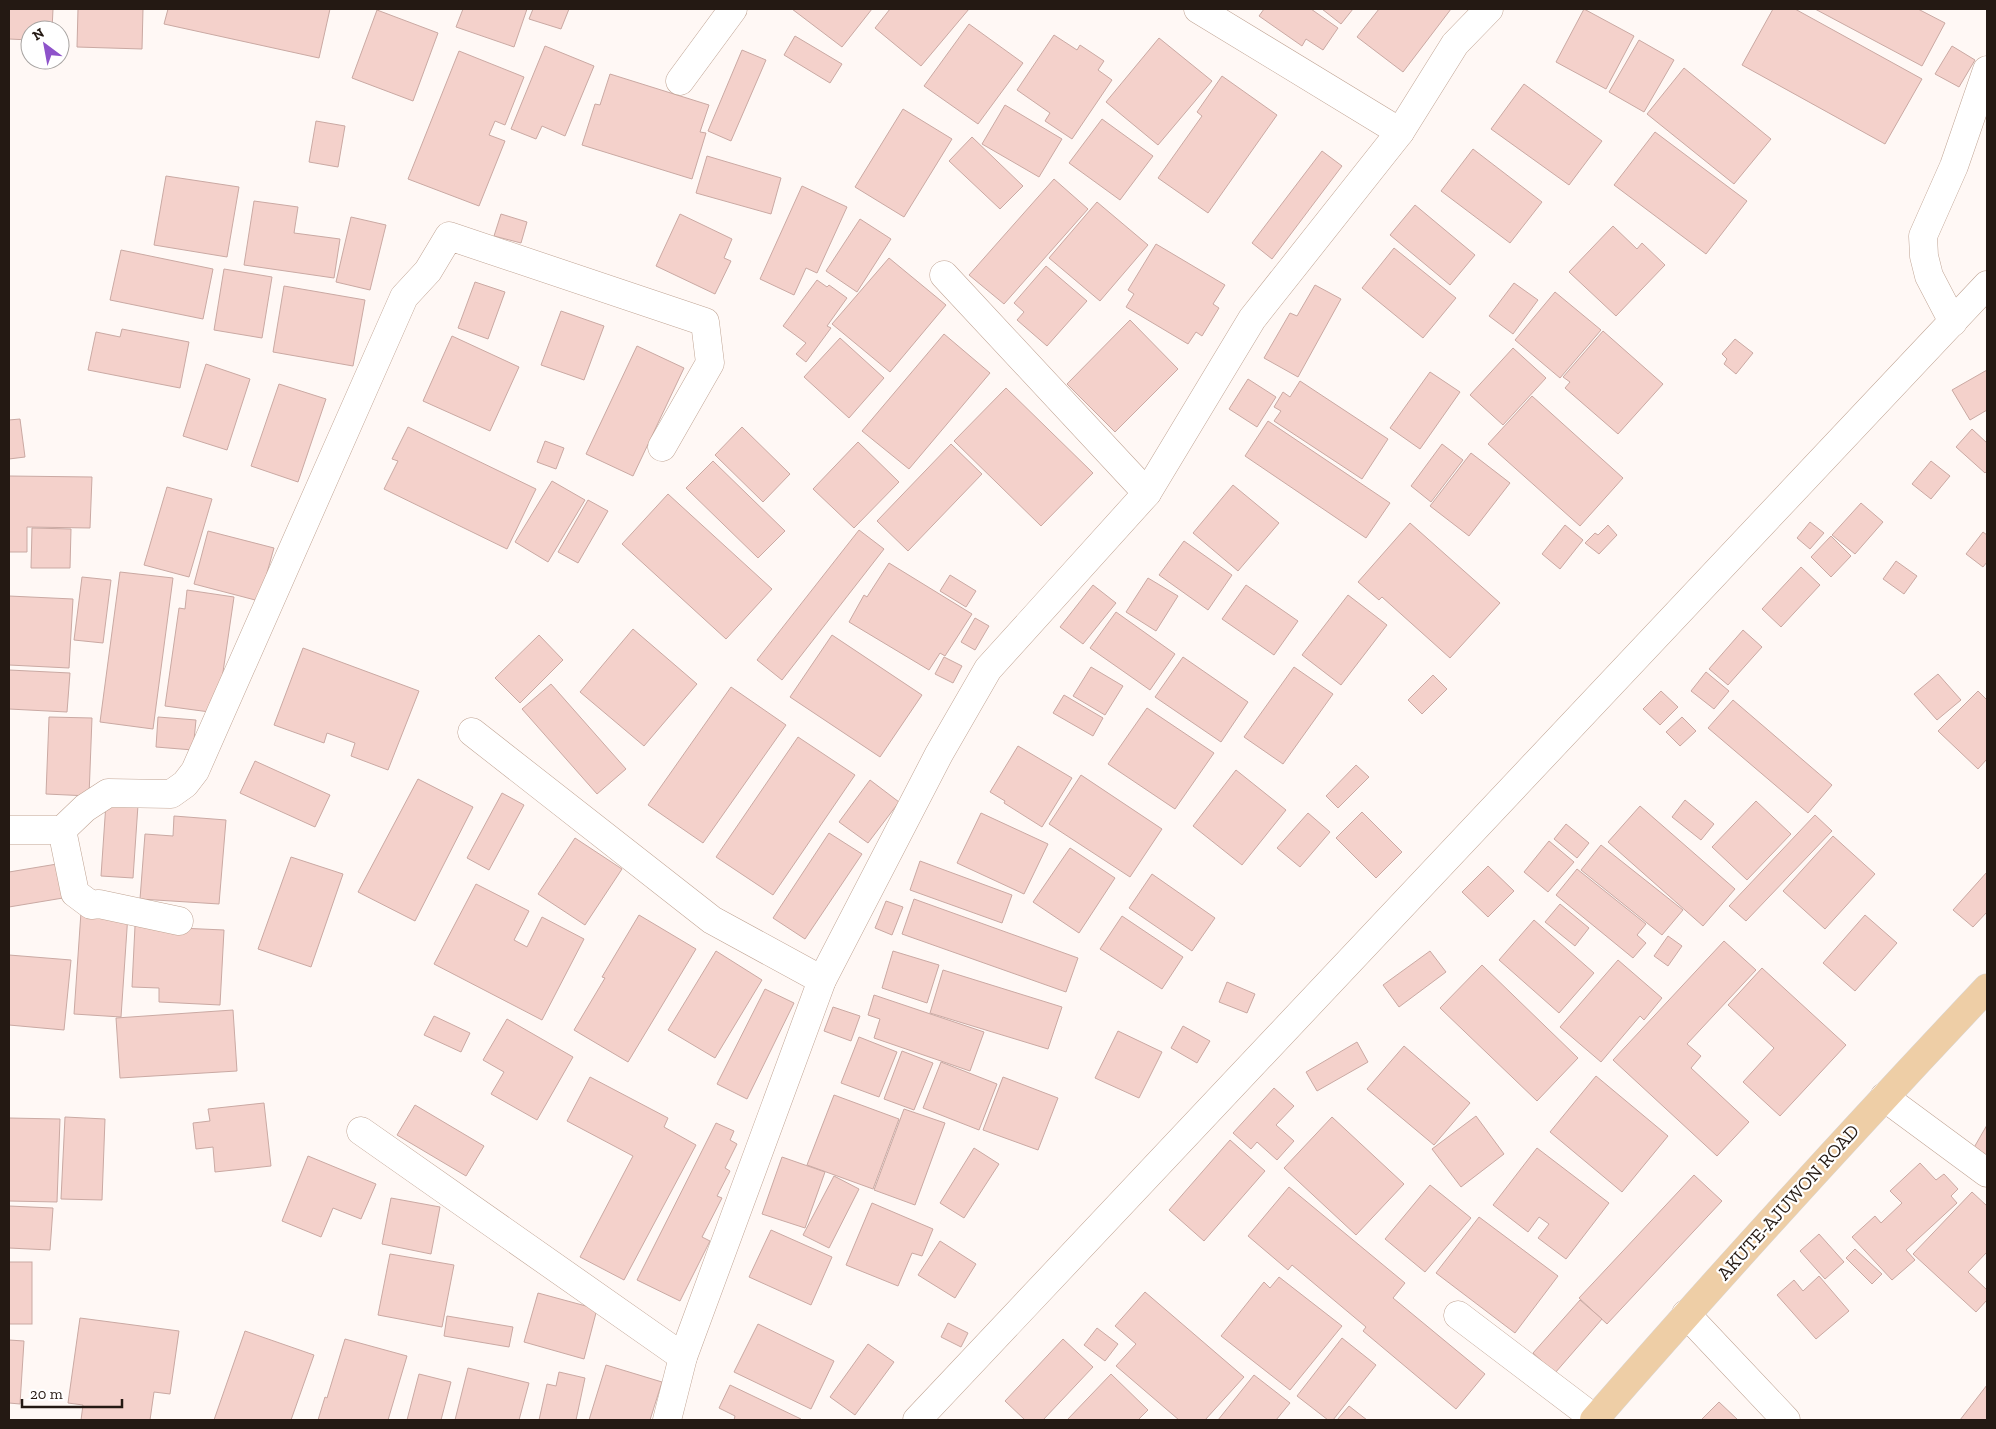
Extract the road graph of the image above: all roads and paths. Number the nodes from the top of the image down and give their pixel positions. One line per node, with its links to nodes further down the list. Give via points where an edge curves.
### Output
1 (733, 9): 5 (street)
2 (1198, 9): 6 (street)
3 (1489, 9): 6 (street, via 1455,44)
4 (1987, 70): 9 (street, via 1954,166 1924,236 1929,276)
5 (680, 81)
6 (1400, 132): 11 (street, via 1252,319)
7 (944, 275): 11 (street)
8 (1987, 286): 9 (street)
9 (1954, 322): 24 (street)
10 (662, 447): 14 (street, via 710,363 705,322 448,236 428,271 404,297 195,771 171,794 108,794 86,808)
11 (1147, 493): 16 (street, via 988,669 938,754)
12 (472, 732): 16 (street, via 712,920)
13 (9, 830): 14 (street)
14 (62, 830): 15 (street, via 75,893 91,905)
15 (179, 920)
16 (822, 980): 23 (street)
17 (1987, 988): 18 (main road, AKUTE-AJUWON ROAD)
18 (1884, 1097): 20 (street); 21 (main road, AKUTE-AJUWON ROAD)
19 (361, 1131): 23 (street)
20 (1987, 1173)
21 (1686, 1314): 26 (main road, AKUTE-AJUWON ROAD); 27 (street)
22 (1458, 1315): 26 (street)
23 (683, 1357): 25 (street)
24 (927, 1417)
25 (667, 1420)
26 (1594, 1420)
27 (1786, 1420)

